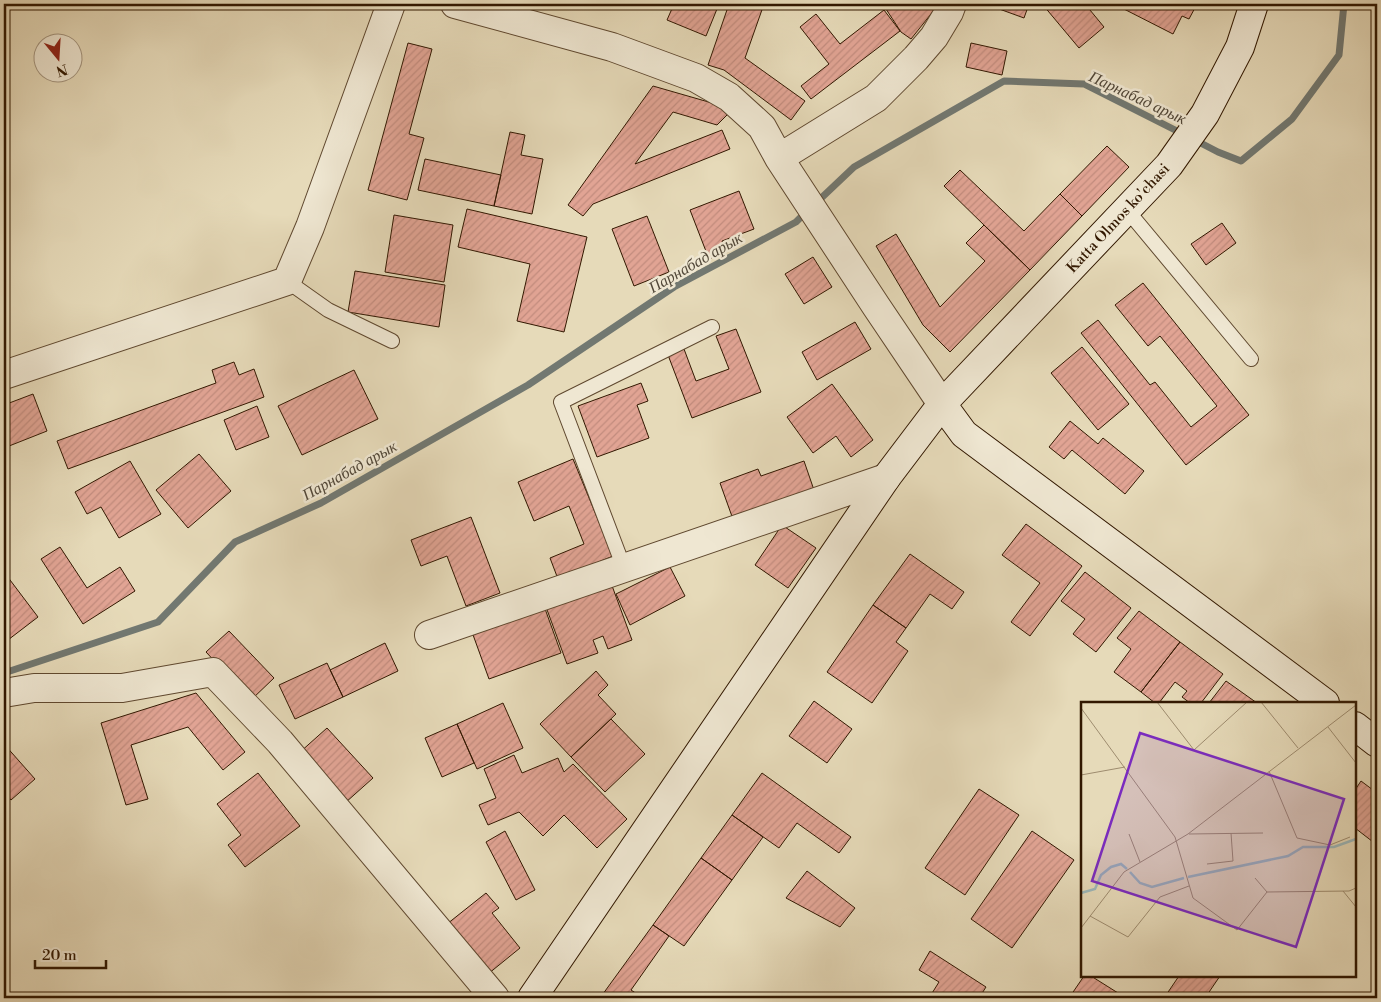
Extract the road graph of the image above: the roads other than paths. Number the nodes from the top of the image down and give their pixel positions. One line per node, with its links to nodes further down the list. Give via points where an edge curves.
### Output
1 (391, 4): 7 (street, via 310,227)
2 (455, 4): 5 (street, via 612,47 696,78 747,112 762,127)
3 (952, 4): 5 (street, via 934,37 876,98)
4 (1254, 4): 6 (street, Katta Olmos ko'chasi, via 1240,47 1204,114 1169,165)
5 (779, 158): 12 (street)
6 (1127, 210): 10 (lane); 12 (street, Katta Olmos ko'chasi)
7 (287, 281): 9 (lane, via 328,310); 11 (street)
8 (712, 327): 14 (lane, via 561,402)
9 (392, 341)
10 (1251, 359)
11 (4, 375)
12 (942, 404): 13 (street, Katta Olmos ko'chasi); 17 (street, via 964,434)
13 (886, 478): 14 (street); 21 (street, Katta Olmos ko'chasi)
14 (624, 568): 15 (street)
15 (429, 635)
16 (4, 693): 20 (street, via 34,688 122,688 213,672 280,742)
17 (1324, 702)
18 (1356, 727): 19 (street)
19 (1377, 743)
20 (495, 998)
21 (532, 998)

